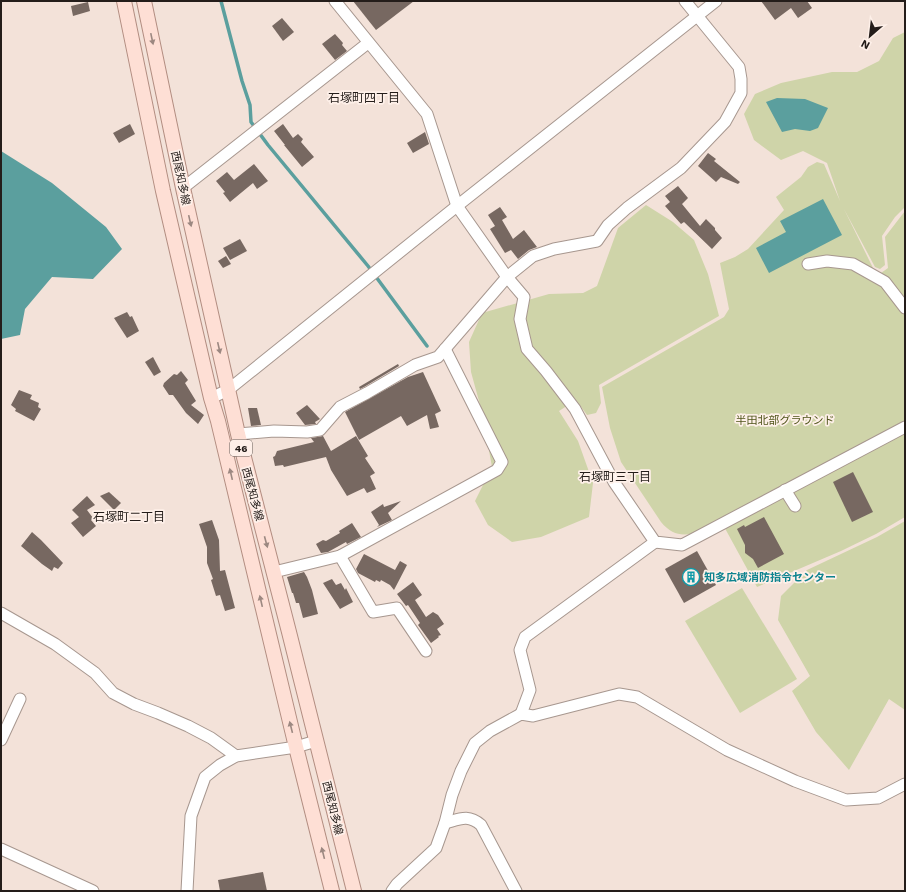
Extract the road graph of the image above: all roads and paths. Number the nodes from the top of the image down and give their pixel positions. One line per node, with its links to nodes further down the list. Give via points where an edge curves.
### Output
1 (124, 1): 15 (main road, 西尾知多線 / 46, via 163,192)
2 (144, 1): 8 (main road, 西尾知多線 / 46, one-way to 8)
3 (335, 1): 7 (street)
4 (685, 1): 6 (street)
5 (716, 1): 6 (street)
6 (696, 16): 9 (street); 11 (street, via 738,67 741,93 725,122 681,168 608,225 597,241 554,249 533,256)
7 (368, 43): 8 (street); 9 (street, via 427,114)
8 (183, 188): 14 (main road, 西尾知多線 / 46, one-way to 14)
9 (457, 206): 11 (street); 14 (street)
10 (808, 264): 12 (street, via 853,264 885,282)
11 (507, 277): 13 (street); 20 (street, via 524,297 520,319 528,349 575,409 614,482)
12 (905, 308)
13 (445, 349): 17 (street, via 438,357 415,365 340,407 320,430); 21 (street, via 502,462 497,470)
14 (228, 390): 15 (street); 17 (main road, 西尾知多線 / 46)
15 (211, 398): 29 (main road, 西尾知多線 / 46, one-way to 15)
16 (905, 427): 18 (street)
17 (238, 434): 22 (main road, 西尾知多線 / 46, one-way to 22)
18 (785, 490): 19 (street); 20 (street, via 682,545)
19 (795, 506)
20 (655, 542): 26 (street, via 525,637 520,650 530,690)
21 (340, 556): 22 (street); 24 (street, via 373,612 397,608)
22 (274, 572): 28 (main road, 西尾知多線 / 46)
23 (1, 613): 30 (street, via 55,644 95,673 113,693 188,726 211,738)
24 (426, 652)
25 (20, 699): 27 (street)
26 (521, 714): 31 (street, via 533,716 619,694 636,697 727,750 846,800 878,798); 32 (street, via 490,731 475,743 452,795)
27 (1, 740)
28 (316, 741): 29 (street); 37 (main road, 西尾知多線 / 46)
29 (296, 747): 30 (street); 36 (main road, 西尾知多線 / 46, one-way to 29)
30 (236, 756): 35 (street, via 205,777 191,816)
31 (905, 784)
32 (445, 823): 38 (street, via 436,848); 39 (street, via 467,818 474,819 481,825)
33 (1, 849): 34 (street)
34 (93, 891)
35 (187, 891)
36 (332, 891)
37 (354, 891)
38 (392, 891)
39 (516, 891)

